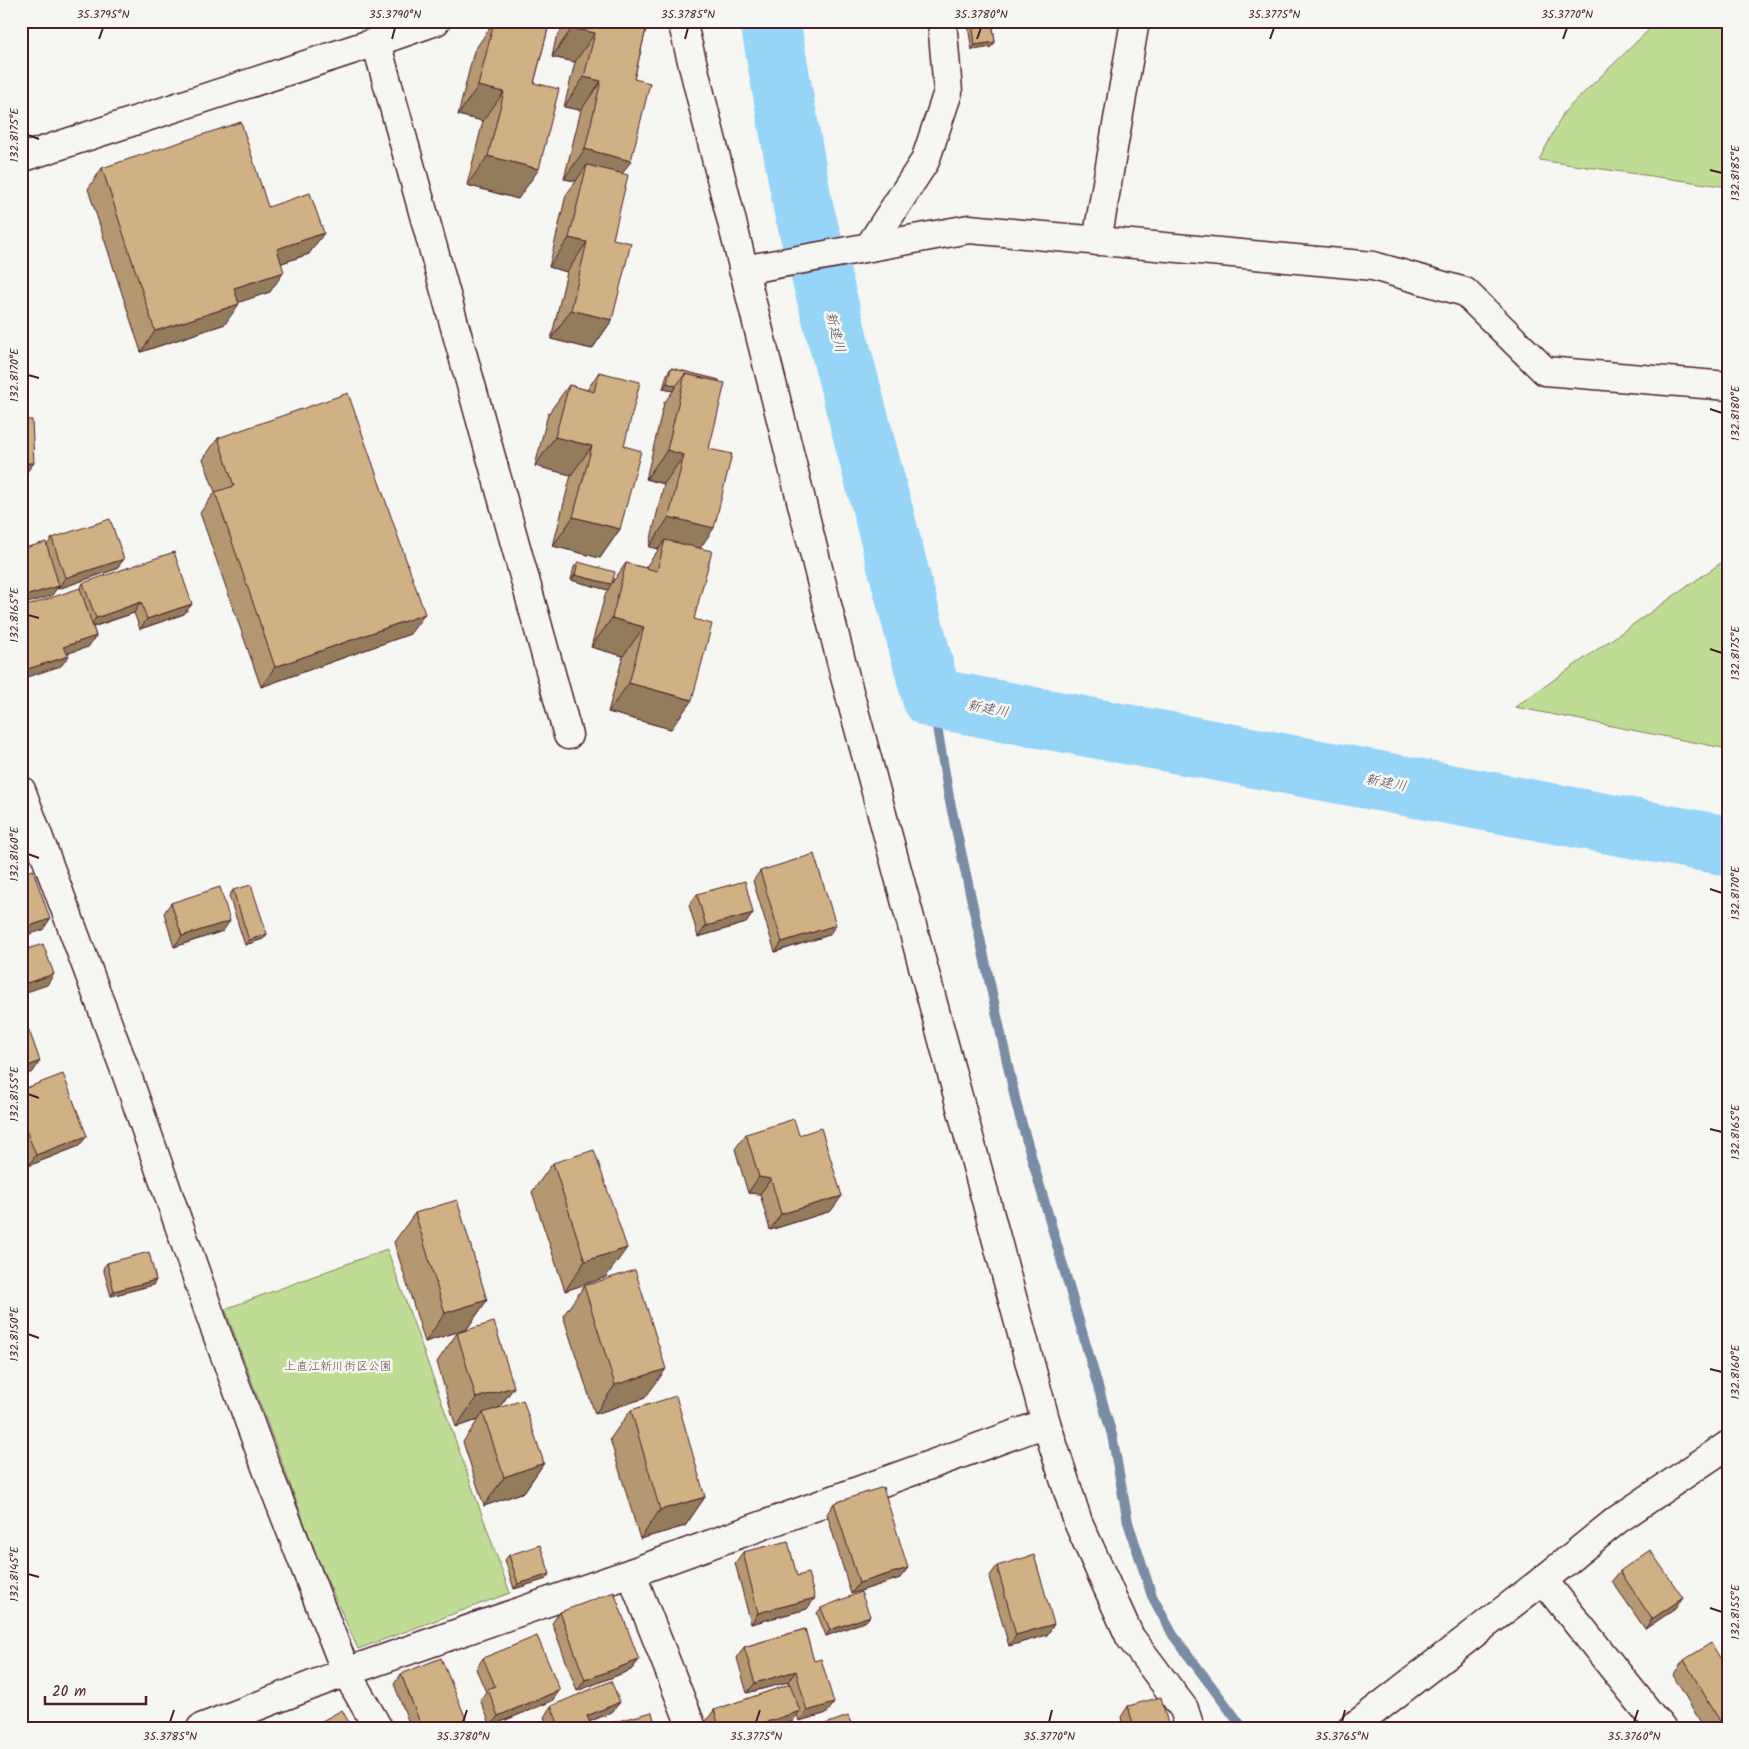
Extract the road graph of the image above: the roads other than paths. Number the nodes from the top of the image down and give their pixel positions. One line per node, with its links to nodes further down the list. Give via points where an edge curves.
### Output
1 (436, 21): 5 (street)
2 (682, 21): 9 (street)
3 (942, 21): 8 (street, via 948,92 925,161)
4 (1134, 21): 7 (street)
5 (376, 42): 6 (street); 11 (street)
6 (21, 158)
7 (1097, 241): 8 (street, via 969,229); 10 (street, via 1373,266 1465,292 1545,371)
8 (869, 247): 9 (street)
9 (744, 270): 13 (street, via 844,673)
10 (1728, 386)
11 (568, 735)
12 (21, 790): 17 (street, via 128,1078 214,1326)
13 (1046, 1423): 15 (street); 21 (street, via 1078,1522 1130,1637 1184,1709)
14 (1728, 1444): 16 (street, via 1617,1520)
15 (631, 1573): 17 (street); 20 (street)
16 (1543, 1580): 22 (street); 23 (street)
17 (346, 1672): 18 (street); 19 (street)
18 (201, 1728)
19 (378, 1728)
20 (692, 1728)
21 (1190, 1728)
22 (1352, 1728)
23 (1661, 1728)

